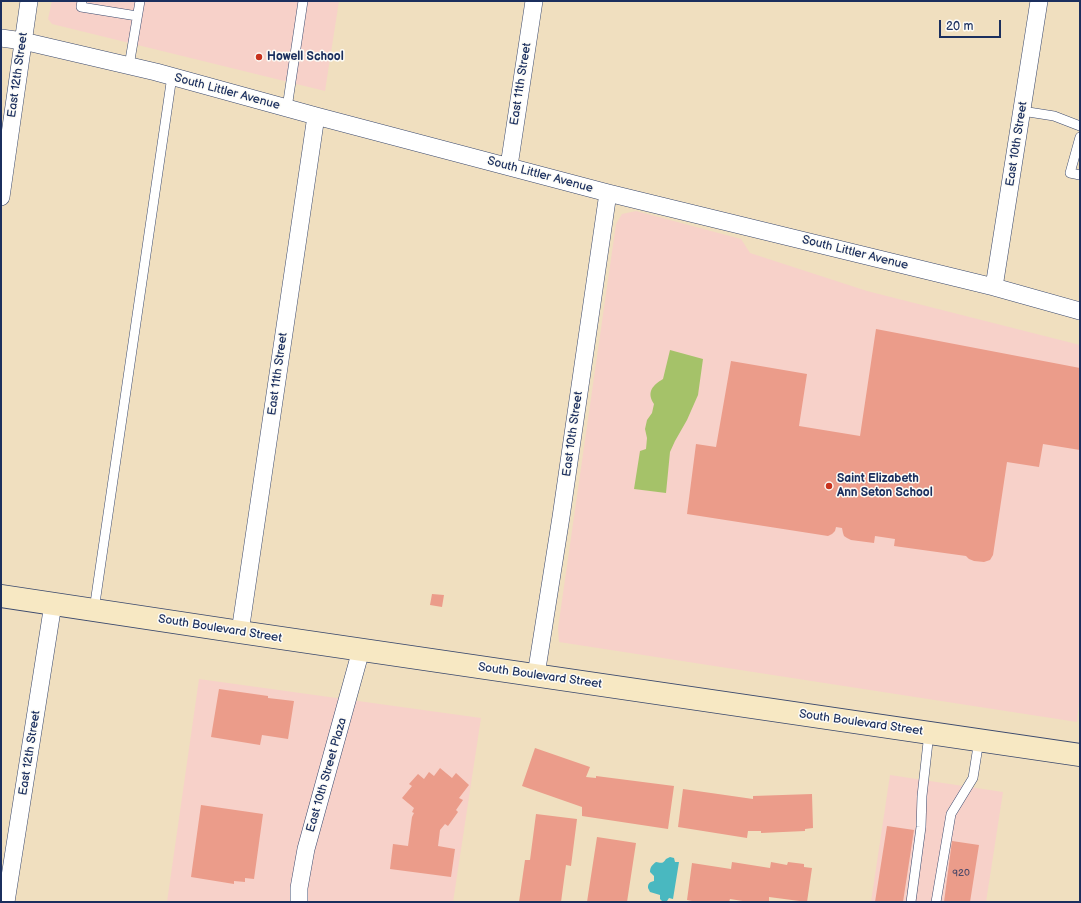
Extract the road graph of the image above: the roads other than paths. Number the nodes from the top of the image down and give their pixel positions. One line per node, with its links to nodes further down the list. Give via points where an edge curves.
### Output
1 (29, 1): 9 (street, East 12th Street)
2 (82, 1): 7 (lane, via 81,7)
3 (140, 1): 7 (lane)
4 (303, 1): 12 (lane)
5 (534, 1): 17 (street, East 11th Street)
6 (1039, 1): 13 (street, East 10th Street)
7 (138, 16): 10 (lane)
8 (1, 38): 9 (street, South Littler Avenue)
9 (23, 41): 10 (street, South Littler Avenue); 20 (street, East 12th Street)
10 (129, 66): 11 (street, South Littler Avenue)
11 (172, 76): 12 (street, South Littler Avenue); 25 (lane)
12 (287, 108): 14 (street, South Littler Avenue)
13 (1022, 111): 15 (lane, via 1054,116); 21 (street, East 10th Street)
14 (316, 116): 17 (street, South Littler Avenue); 26 (street, East 11th Street)
15 (1080, 126)
16 (1080, 137): 18 (lane, via 1070,172)
17 (508, 166): 19 (street, South Littler Avenue)
18 (1080, 175)
19 (608, 192): 21 (street, South Littler Avenue); 28 (street, East 10th Street)
20 (1, 197)
21 (994, 287): 22 (street, South Littler Avenue)
22 (1080, 311)
23 (1, 596): 24 (main road, South Boulevard Street)
24 (54, 604): 25 (main road, South Boulevard Street); 32 (street, East 12th Street)
25 (94, 610): 26 (main road, South Boulevard Street)
26 (240, 632): 27 (main road, South Boulevard Street)
27 (361, 650): 28 (main road, South Boulevard Street); 33 (street, East 10th Street Plaza, via 306,849)
28 (536, 675): 29 (main road, South Boulevard Street)
29 (929, 733): 30 (main road, South Boulevard Street); 34 (lane, via 921,827)
30 (979, 740): 31 (main road, South Boulevard Street); 35 (lane, via 973,778 951,814)
31 (1080, 755)
32 (6, 902)
33 (299, 902)
34 (911, 902)
35 (936, 902)

